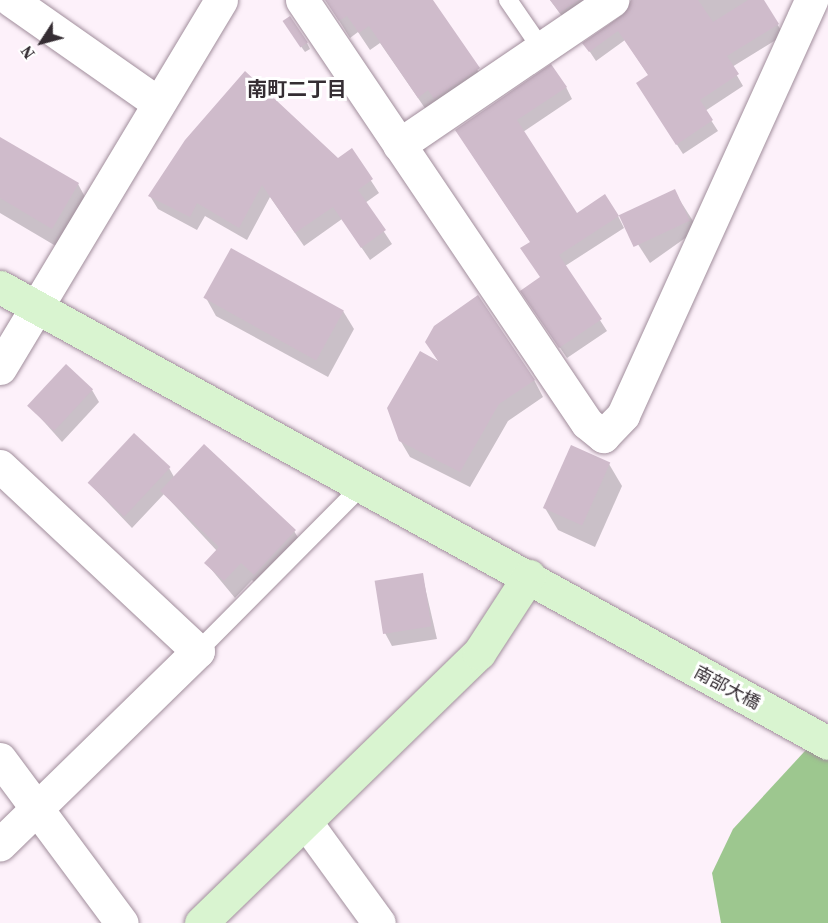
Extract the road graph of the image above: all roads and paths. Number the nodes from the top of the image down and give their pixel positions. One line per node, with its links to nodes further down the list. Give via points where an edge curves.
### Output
1 (11, 0): 8 (street)
2 (221, 0): 8 (street)
3 (302, 0): 9 (street)
4 (508, 0): 7 (lane)
5 (612, 0): 7 (street)
6 (812, 0): 9 (street, via 623,415 608,435 597,434 587,423)
7 (541, 48): 9 (street)
8 (158, 103): 11 (street)
9 (399, 145)
10 (0, 287): 11 (street, 南部大橋)
11 (35, 306): 12 (street); 14 (street, 南部大橋)
12 (0, 368)
13 (0, 466): 16 (street)
14 (364, 484): 15 (street, 南部大橋); 16 (lane)
15 (529, 576): 17 (street, 南部大橋); 20 (street, via 479,654)
16 (198, 651): 19 (street)
17 (828, 742)
18 (0, 759): 19 (street)
19 (37, 807): 21 (street); 22 (street)
20 (307, 824): 23 (street); 24 (street)
21 (0, 844)
22 (122, 923)
23 (201, 923)
24 (379, 923)

